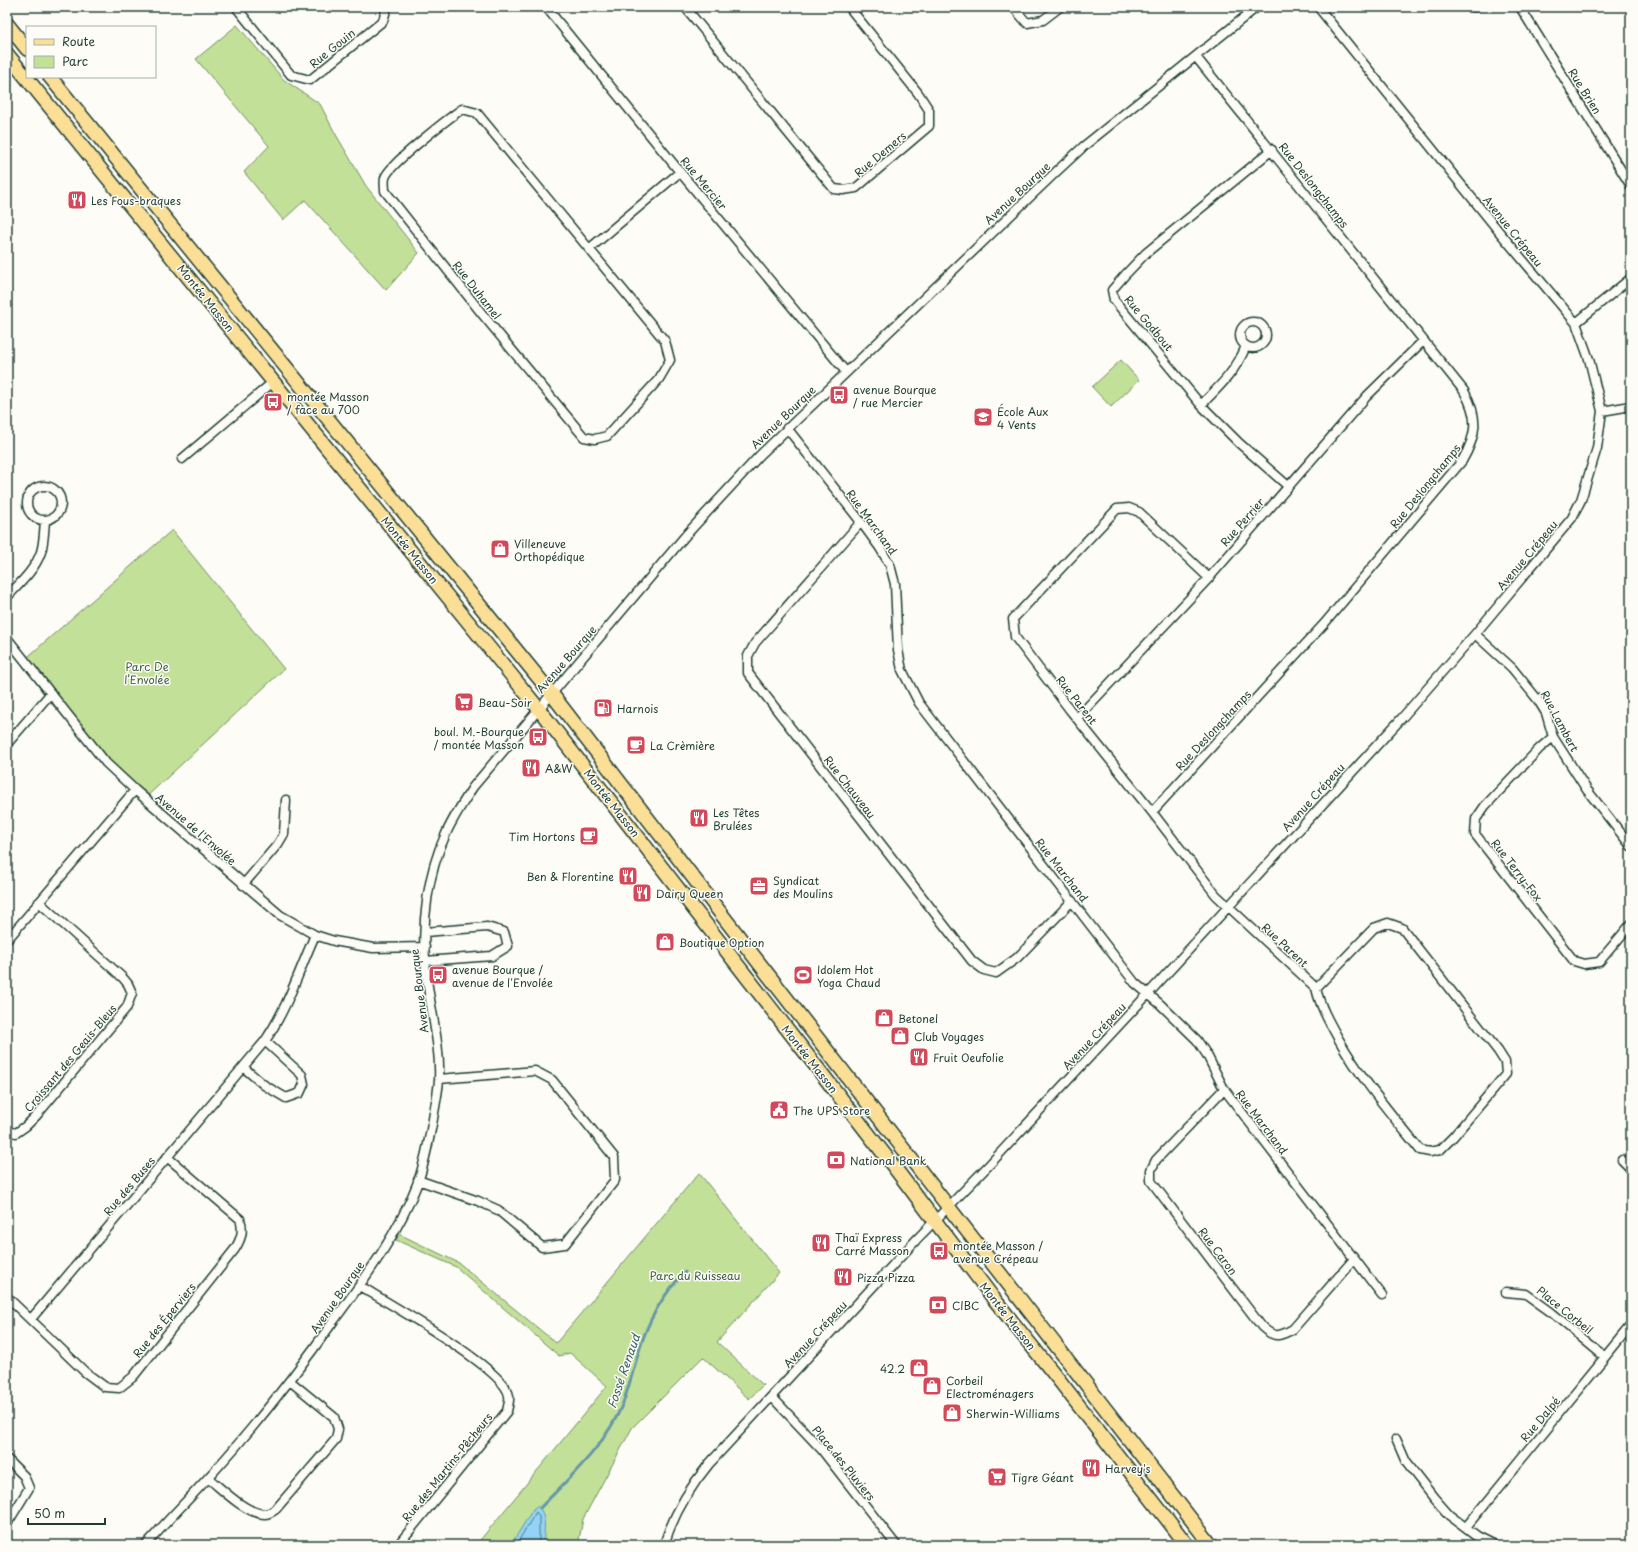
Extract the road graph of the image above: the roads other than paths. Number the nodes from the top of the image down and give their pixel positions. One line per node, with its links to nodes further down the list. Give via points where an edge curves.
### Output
1 (236, 7): 2 (street, Rue Gouin, via 291,75 310,80 383,21)
2 (388, 7)
3 (546, 7): 21 (street, Rue Mercier)
4 (685, 7): 5 (street, Rue Demers, via 834,189 843,190 856,188 929,126 929,110 918,93)
5 (849, 7)
6 (1012, 7): 7 (street, via 1028,22 1044,20)
7 (1060, 7)
8 (1257, 7): 16 (street, Avenue Bourque)
9 (1318, 7): 25 (street, Avenue Crépeau)
10 (1473, 7): 11 (street)
11 (1476, 7)
12 (1520, 7): 22 (street, Rue Brien)
13 (7, 24): 14 (main road)
14 (26, 48)
15 (7, 54): 17 (main road, Montée Masson)
16 (1196, 56): 20 (street, Rue Deslongchamps); 28 (street, Avenue Bourque, via 1084,146)
17 (26, 77)
18 (27, 78): 29 (main road, Montée Masson)
19 (51, 78): 42 (main road, Montée Masson)
20 (1272, 150): 26 (street, Rue Deslongchamps); 30 (street, Rue Godbout, via 1146,253 1112,290 1114,300)
21 (680, 172): 23 (street); 28 (street, Rue Mercier)
22 (1631, 186)
23 (589, 249): 23 (street, Rue Duhamel, via 477,113 462,109 444,121 391,168 384,178 385,191 483,315 584,437 595,440 607,436 659,379 670,360 665,341)
24 (1631, 278): 25 (street)
25 (1576, 323): 32 (street, Avenue Crépeau, via 1589,359)
26 (1423, 341): 35 (street, Rue Perrier, via 1367,396); 50 (street, Rue Deslongchamps, via 1471,404 1475,430 1462,461 1324,624)
27 (1246, 346): 30 (street, via 1229,377)
28 (846, 372): 33 (street, Avenue Bourque)
29 (274, 382): 34 (street); 44 (main road, Montée Masson)
30 (1201, 405): 35 (street, Rue Godbout)
31 (1631, 406): 32 (street)
32 (1602, 411): 40 (street, Avenue Crépeau, via 1597,448 1581,500 1572,518)
33 (787, 428): 37 (street, Rue Marchand); 42 (street, Avenue Bourque, via 716,502)
34 (182, 459)
35 (1288, 486): 38 (street, Rue Perrier)
36 (45, 521): 36 (street, via 56,516 61,500 55,490 44,486 38,487 30,494 27,505 35,518); 39 (street, via 41,552 36,562 24,580)
37 (861, 522): 53 (street, Rue Marchand, via 890,565 895,584 898,650 902,670 919,703); 53 (street, Rue Chauveau, via 755,643 748,656 748,673 972,961 984,970 996,973 1017,958)
38 (1209, 578): 45 (street, Rue Perrier); 45 (street, Rue Parent, via 1139,512 1129,508 1117,509 1021,610 1013,619 1015,637)
39 (7, 597)
40 (1475, 634): 46 (street, Rue Lambert, via 1524,681 1546,713); 55 (street, Avenue Crépeau, via 1401,719)
41 (7, 638): 43 (street, Avenue de l'Envolée)
42 (551, 693): 44 (street, Avenue Bourque); 62 (main road, Montée Masson)
43 (50, 694): 47 (street); 48 (street, Avenue de l'Envolée, via 106,763)
44 (538, 708): 57 (street, Avenue Bourque, via 473,787 444,837 434,867 425,916); 63 (main road, Montée Masson)
45 (1077, 718): 50 (street, Rue Parent)
46 (1553, 737): 51 (street, Rue Lambert, via 1587,790); 56 (street, Rue Terry-Fox, via 1485,806 1476,820 1475,834 1574,961 1584,964 1599,962)
47 (7, 744)
48 (135, 790): 52 (street, Avenue de l'Envolée); 54 (street)
49 (286, 800): 52 (street, via 284,834)
50 (1152, 812): 55 (street, Rue Parent, via 1216,895)
51 (1631, 846)
52 (243, 885): 58 (street, Avenue de l'Envolée, via 280,915)
53 (1072, 901): 65 (street, Rue Marchand, via 1135,983)
54 (38, 902): 59 (street); 70 (street, Croissant des Geais-Bleus, via 123,978 132,993 127,1007 37,1115 16,1133)
55 (1228, 906): 64 (street, Rue Parent); 65 (street, Avenue Crépeau)
56 (1631, 924)
57 (425, 932): 60 (street, Avenue Bourque); 61 (street, via 487,927 504,932 508,946 492,956)
58 (315, 935): 60 (street, Avenue de l'Envolée, via 373,948); 66 (street, Rue des Buses, via 276,1025)
59 (7, 940)
60 (425, 947): 61 (street, Avenue Bourque)
61 (425, 960): 68 (street, Avenue Bourque)
62 (761, 965): 63 (main road); 75 (main road, Montée Masson)
63 (746, 976): 76 (main road, Montée Masson)
64 (1316, 988): 64 (street, via 1318,1000 1348,1056 1420,1150 1440,1150 1454,1138 1506,1074 1505,1062 1498,1051 1402,928 1388,923 1374,928)
65 (1148, 994): 69 (street, Rue Marchand, via 1197,1040); 75 (street, Avenue Crépeau)
66 (265, 1041): 67 (street, Rue des Buses); 67 (street, via 302,1075 304,1084 300,1094 286,1098)
67 (243, 1067): 71 (street, Rue des Buses)
68 (439, 1079): 74 (street, Avenue Bourque, via 433,1118); 74 (street, via 535,1071 552,1080 614,1157 615,1180 565,1244 542,1247 498,1210)
69 (1224, 1089): 77 (street, Rue Marchand); 77 (street, Rue Caron, via 1156,1160 1151,1170 1151,1181 1262,1327 1271,1335 1282,1335 1293,1329)
70 (7, 1131)
71 (166, 1157): 82 (street, Rue des Buses); 82 (street, Rue des Éperviers, via 240,1219 243,1227 241,1239 235,1250 133,1377 119,1388 105,1387 85,1372)
72 (1622, 1160): 73 (street)
73 (1631, 1169)
74 (418, 1180): 78 (street, Avenue Bourque, via 392,1236)
75 (948, 1207): 76 (street, Avenue Crépeau); 97 (main road, Montée Masson)
76 (935, 1220): 86 (street, Avenue Crépeau); 96 (main road, Montée Masson)
77 (1354, 1260): 80 (street, Rue Marchand)
78 (360, 1286): 85 (street, Avenue Bourque); 93 (street, Rue des Martins-Pêcheurs, via 468,1353 501,1381 509,1395 507,1411)
79 (1506, 1292): 84 (street, Place Corbeil, via 1526,1294)
80 (1382, 1295)
81 (7, 1297): 82 (street, Rue des Éperviers)
82 (31, 1319)
83 (1631, 1326): 84 (street, Rue Dalpé)
84 (1605, 1357): 91 (street, Rue Dalpé)
85 (290, 1381): 89 (street, Avenue Bourque); 89 (street, via 334,1417 338,1429 336,1439 276,1509 267,1514 256,1513 244,1507)
86 (772, 1397): 94 (street, Avenue Crépeau, via 697,1479 678,1512); 95 (street, Place des Pluviers, via 822,1450)
87 (1396, 1439): 91 (street, via 1406,1462 1434,1498 1449,1515)
88 (7, 1459): 90 (street, via 24,1476 29,1488)
89 (208, 1478): 92 (street, Avenue Bourque)
90 (7, 1524)
91 (1466, 1527): 98 (street)
92 (146, 1545)
93 (398, 1545)
94 (664, 1545)
95 (896, 1545)
96 (1187, 1545)
97 (1211, 1545)
98 (1495, 1545)

